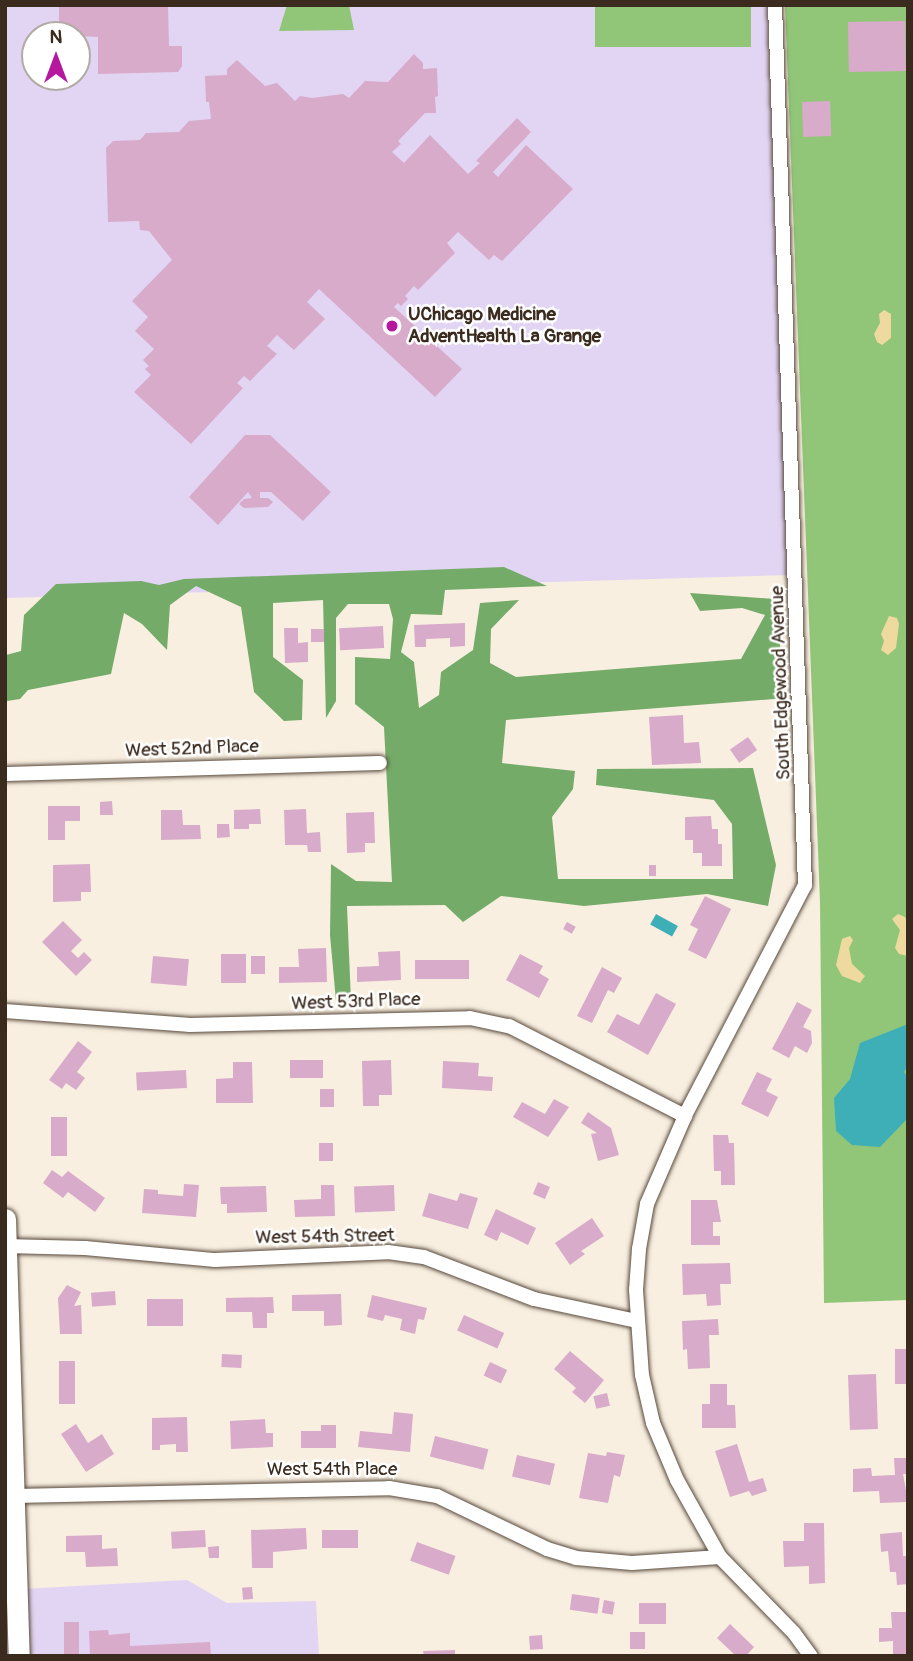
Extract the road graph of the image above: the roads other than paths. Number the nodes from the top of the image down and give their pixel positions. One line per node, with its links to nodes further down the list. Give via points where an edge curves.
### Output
1 (775, 5): 5 (street, South Edgewood Avenue, via 805,885)
2 (380, 763): 3 (street, West 52nd Place)
3 (5, 774)
4 (5, 1011): 5 (street, West 53rd Place, via 190,1026 470,1018 509,1026)
5 (685, 1116): 8 (street, South Edgewood Avenue, via 647,1204 639,1249)
6 (5, 1219): 7 (street)
7 (6, 1246): 8 (street, West 54th Street, via 215,1260 388,1252 424,1257 534,1299); 9 (street)
8 (637, 1321): 10 (street, South Edgewood Avenue, via 653,1423 677,1480)
9 (14, 1496): 10 (street, West 54th Place, via 389,1488 438,1496 547,1549 576,1558 632,1563); 11 (street)
10 (720, 1557): 12 (street, South Edgewood Avenue)
11 (19, 1656)
12 (811, 1656)

